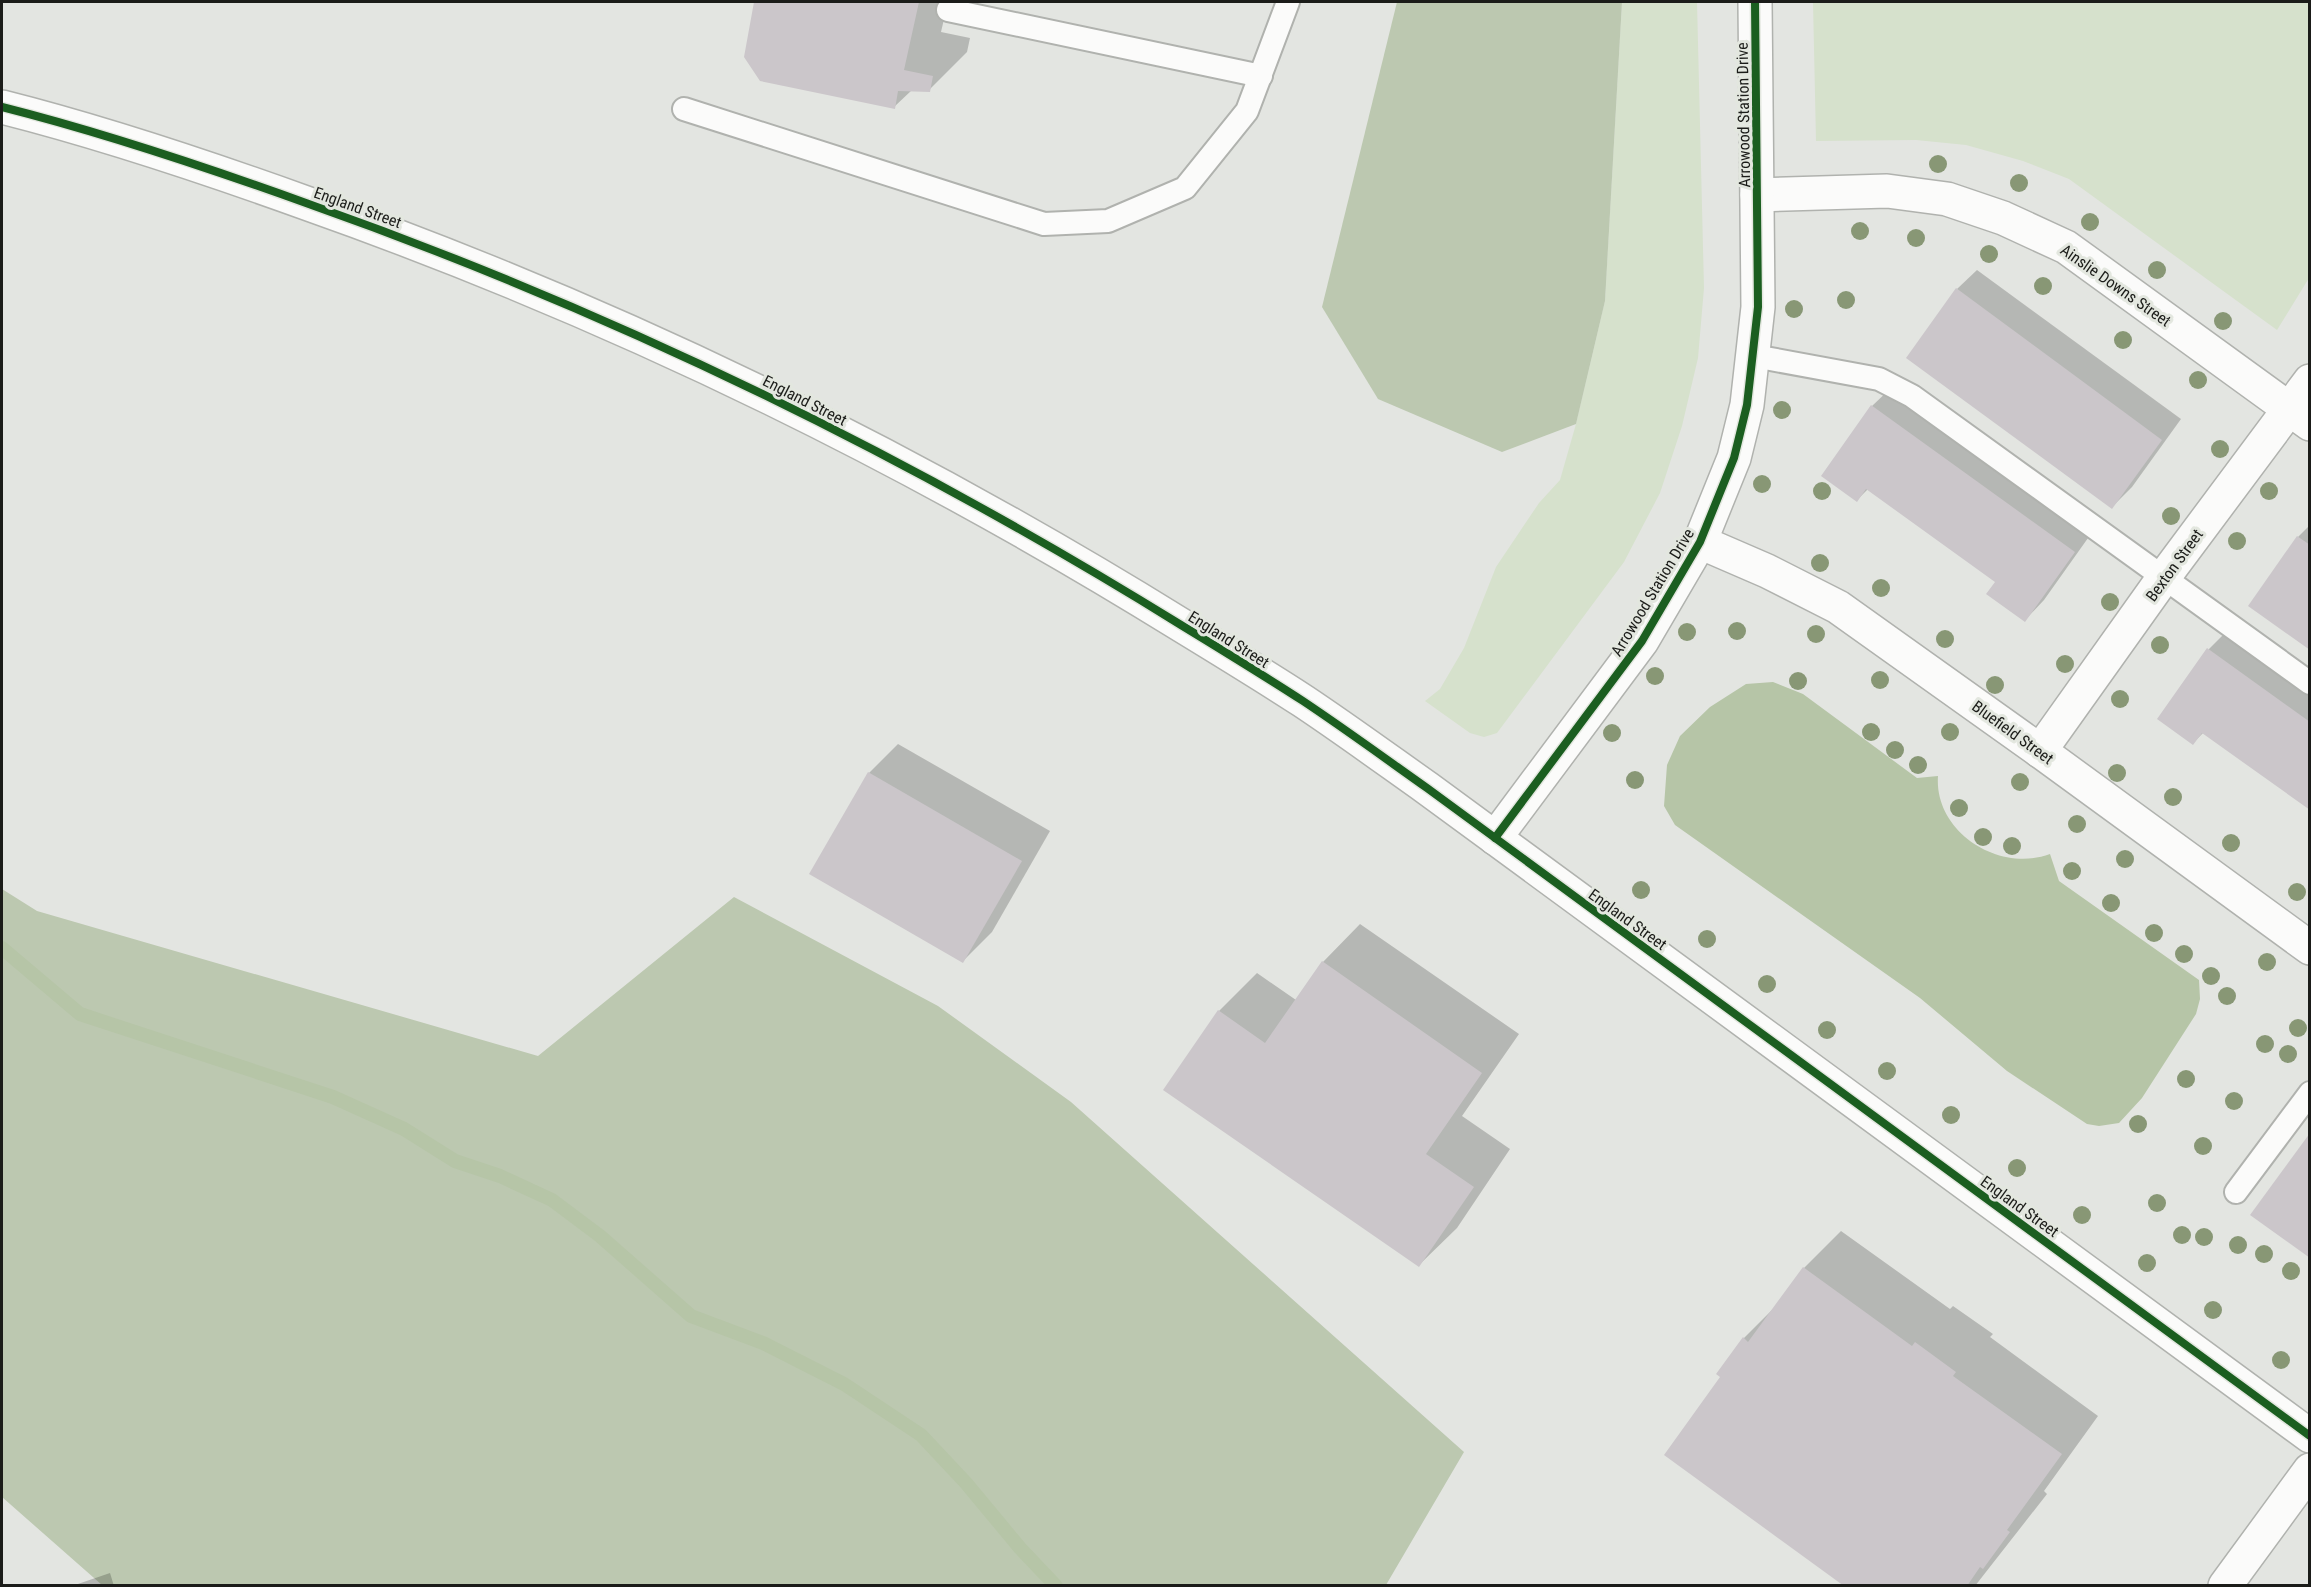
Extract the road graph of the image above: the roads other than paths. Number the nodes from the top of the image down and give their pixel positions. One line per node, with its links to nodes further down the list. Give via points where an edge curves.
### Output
1 (1288, 2): 4 (lane)
2 (1755, 2): 7 (street, Arrowood Station Drive)
3 (948, 10): 4 (lane)
4 (1261, 76): 6 (lane, via 1247,111 1185,188 1108,221 1044,224)
5 (2, 107): 15 (street, England Street, via 195,163 396,235 550,297 766,395 954,491 1086,566 1303,701)
6 (684, 109)
7 (1757, 195): 8 (street, Arrowood Station Drive, via 1758,307); 10 (street, Ainslie Downs Street, via 1887,191 1947,199 2003,218 2066,247)
8 (1754, 356): 11 (street, Arrowood Station Drive, via 1734,458); 12 (lane, via 1879,379 1912,396)
9 (2310, 381): 10 (street, Bexton Street)
10 (2299, 417): 12 (street, Bexton Street)
11 (1700, 542): 14 (street, Bluefield Street, via 1838,608); 15 (street, Arrowood Station Drive, via 1642,640)
12 (2164, 577): 13 (lane); 14 (street, Bexton Street)
13 (2310, 683)
14 (2040, 751): 16 (street, Bluefield Street)
15 (1495, 838): 19 (street, England Street)
16 (2310, 948)
17 (2310, 1093): 18 (lane)
18 (2236, 1192)
19 (2310, 1436)
20 (2310, 1470): 21 (street)
21 (2226, 1586)

